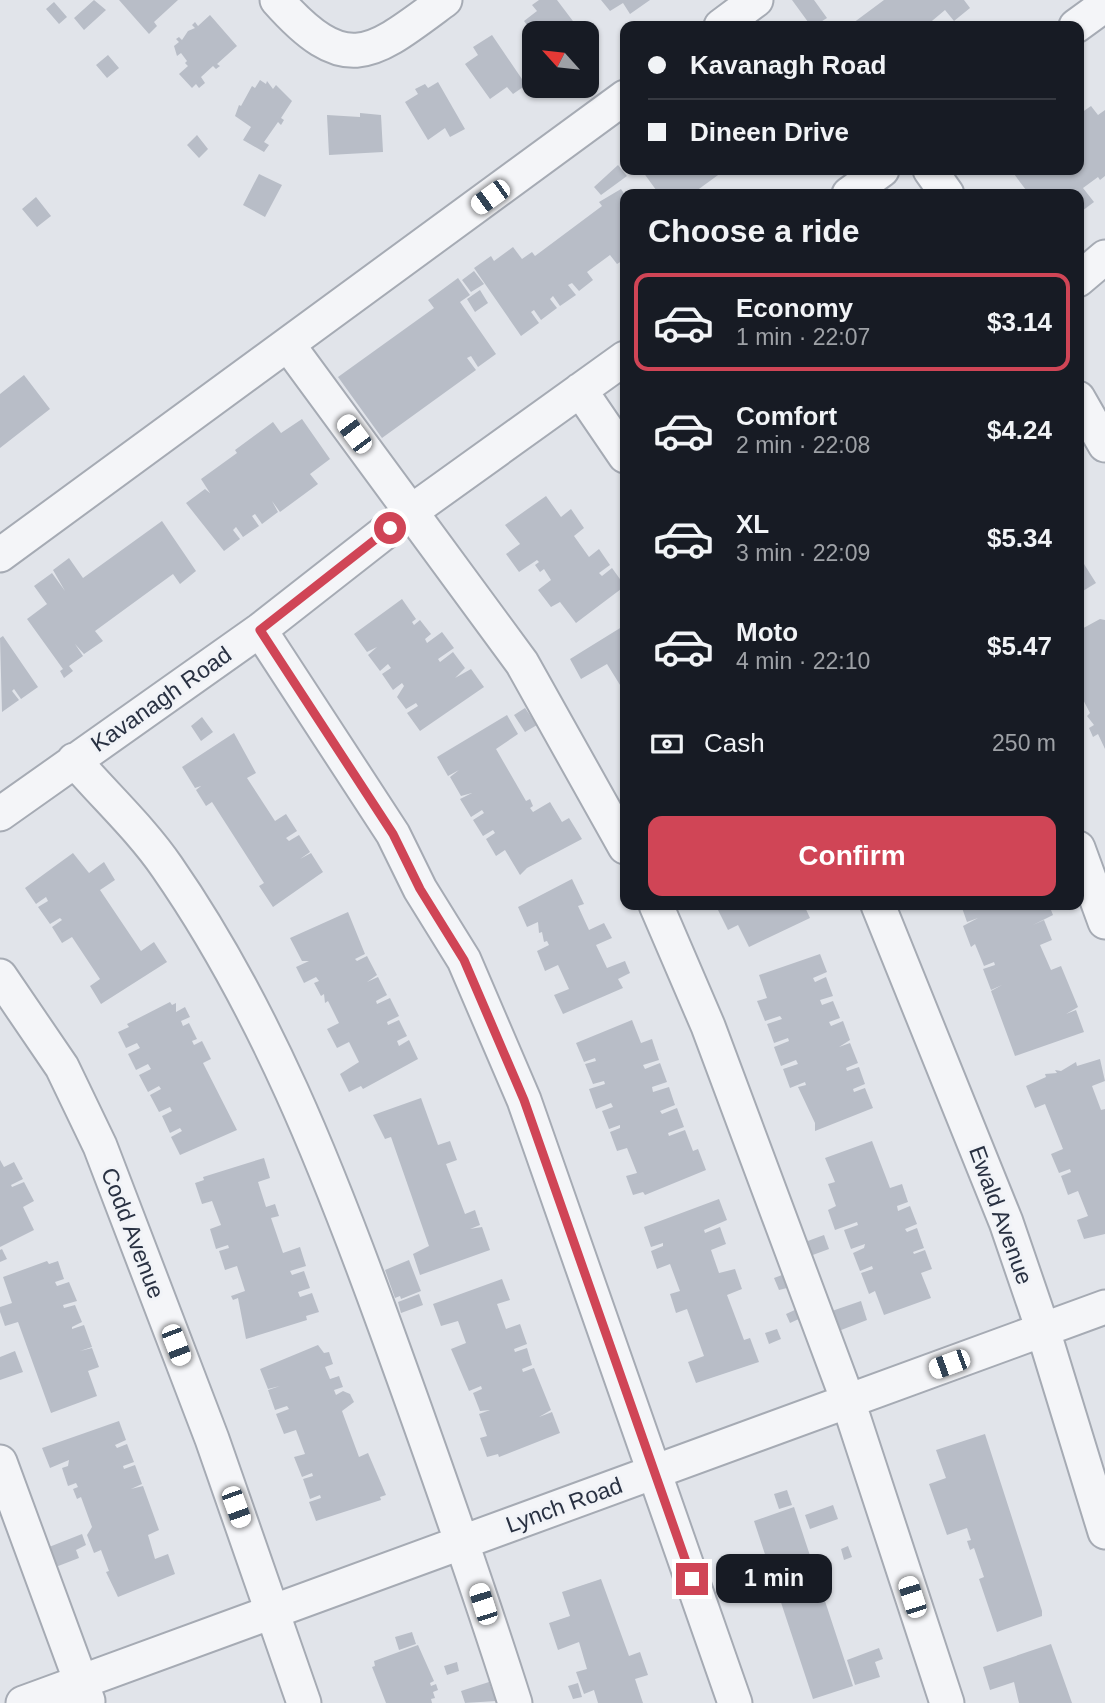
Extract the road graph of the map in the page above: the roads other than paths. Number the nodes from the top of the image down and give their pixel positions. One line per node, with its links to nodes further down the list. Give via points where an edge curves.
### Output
1 (277, 0): 2 (street, via 325,44 349,52 371,50)
2 (445, 0)
3 (756, 0): 5 (street)
4 (1105, 5): 6 (street)
5 (728, 21)
6 (1083, 21)
7 (620, 101): 12 (street)
8 (875, 175): 9 (street)
9 (856, 189)
10 (1105, 257): 11 (street)
11 (1084, 275)
12 (289, 346): 18 (street); 19 (street)
13 (620, 362): 14 (street, Kavanagh Road)
14 (580, 390): 17 (street); 18 (street, Kavanagh Road)
15 (1084, 408): 16 (street)
16 (1105, 444)
17 (620, 449)
18 (411, 511): 20 (street, Kavanagh Road); 23 (street, via 522,663)
19 (0, 555)
20 (260, 630): 21 (street, Kavanagh Road); 33 (street, via 393,834 464,960 524,1100)
21 (74, 760): 22 (street, Kavanagh Road); 35 (street, via 167,866 276,1056 354,1241)
22 (0, 814)
23 (620, 838)
24 (1084, 864): 27 (street)
25 (658, 910): 31 (street, via 708,1026)
26 (880, 910): 30 (street, Ewald Avenue, via 1006,1222)
27 (1105, 922)
28 (0, 976): 36 (street, Codd Avenue, via 62,1068 100,1146)
29 (1105, 1307): 30 (street, Lynch Road)
30 (1043, 1330): 31 (street, Lynch Road); 34 (street, Ewald Avenue)
31 (848, 1401): 33 (street, Lynch Road); 42 (street)
32 (0, 1462): 37 (street)
33 (655, 1471): 35 (street, Lynch Road); 41 (street)
34 (1105, 1532)
35 (463, 1541): 36 (street, Lynch Road); 40 (street)
36 (273, 1611): 37 (street, Lynch Road); 39 (street, Codd Avenue)
37 (85, 1692): 38 (street, Lynch Road)
38 (23, 1703)
39 (304, 1703)
40 (515, 1703)
41 (735, 1703)
42 (947, 1703)

